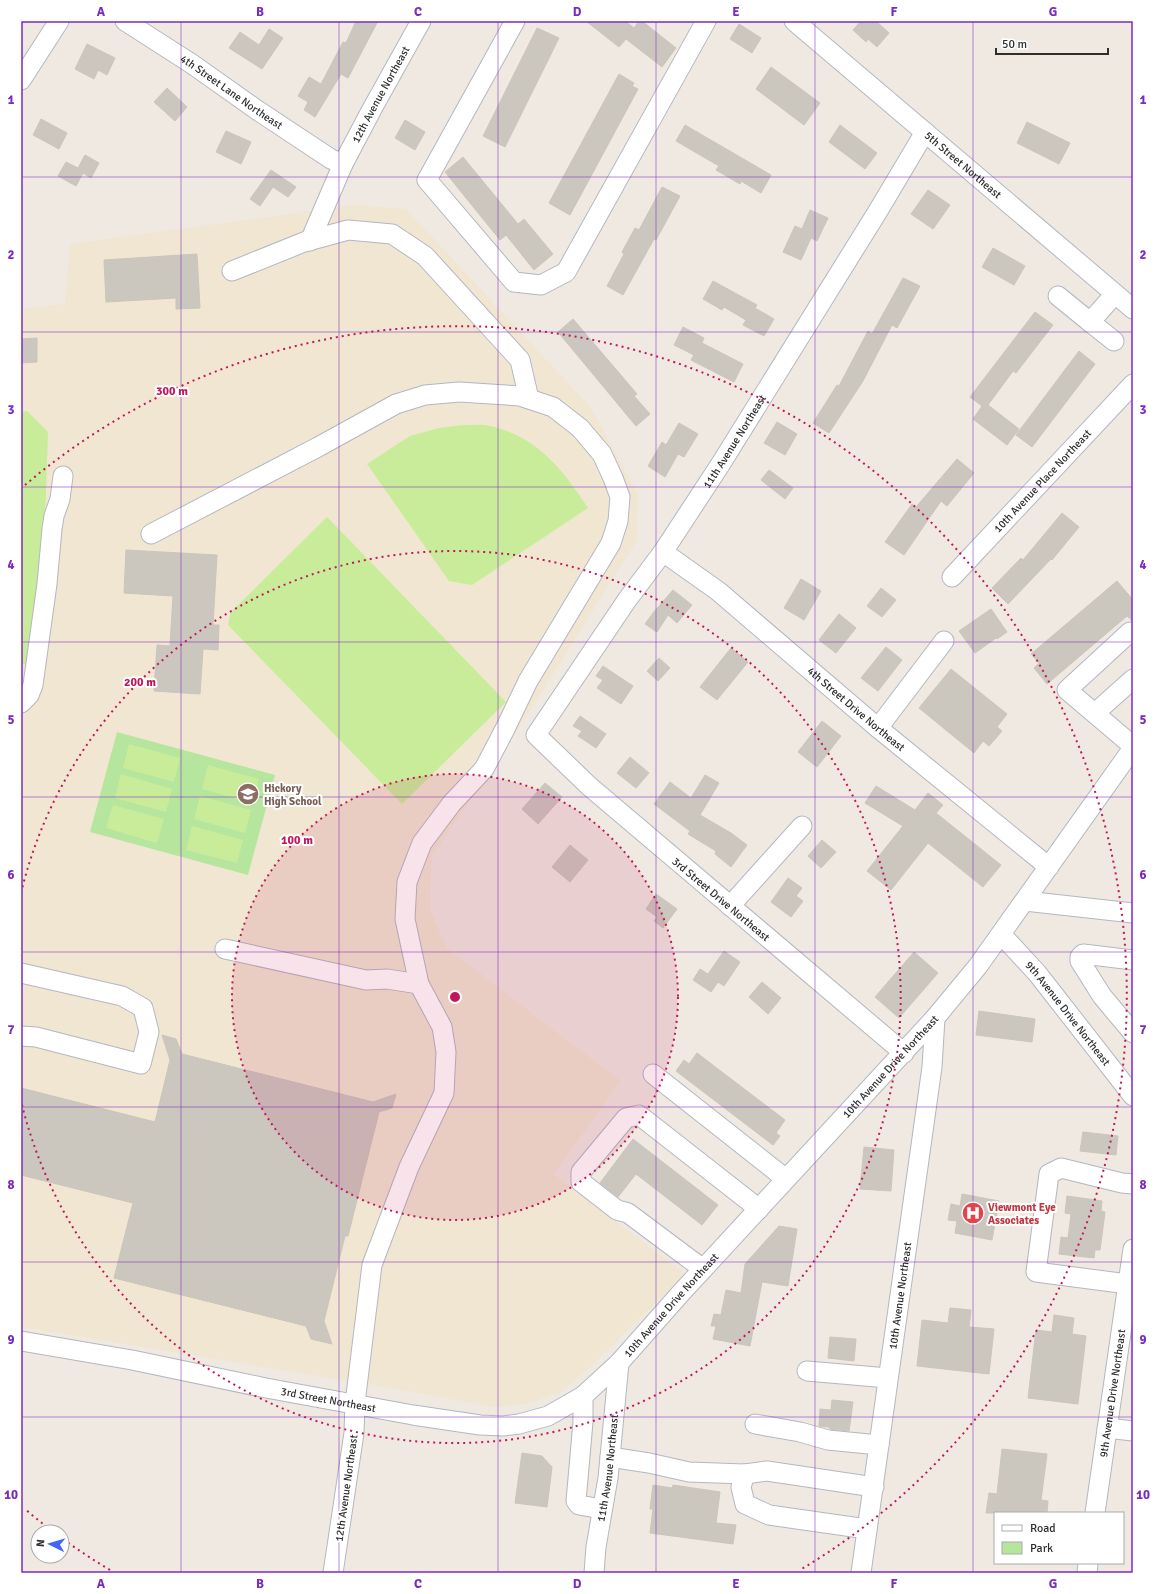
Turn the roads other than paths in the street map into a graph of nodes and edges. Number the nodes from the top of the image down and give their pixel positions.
1 (59, 21) edge
2 (125, 21) edge
3 (421, 21) edge
4 (515, 21) edge
5 (794, 21) edge
6 (700, 24) edge
7 (21, 80) edge
8 (925, 132) junction
9 (341, 163) junction
10 (310, 241) junction
11 (232, 271) dead end
12 (1115, 294) junction
13 (1058, 296) dead end
14 (1133, 309) edge
15 (1090, 322) junction
16 (1114, 341) dead end
17 (1133, 384) edge
18 (529, 399) junction
19 (63, 476) dead end
20 (151, 534) dead end
21 (663, 552) junction
22 (952, 577) dead end
23 (1133, 635) edge
24 (944, 641) dead end
25 (1133, 679) edge
26 (21, 703) edge
27 (1095, 713) junction
28 (878, 728) junction
29 (542, 741) joint
30 (1133, 747) edge
31 (802, 826) dead end
32 (1049, 867) junction
33 (1025, 900) junction
34 (730, 906) junction
35 (1133, 913) edge
36 (1001, 934) junction
37 (225, 949) dead end
38 (1133, 960) edge
39 (21, 973) edge
40 (419, 984) junction
41 (935, 1018) junction
42 (1133, 1033) edge
43 (21, 1036) edge
44 (904, 1053) junction
45 (653, 1074) dead end
46 (1133, 1096) edge
47 (786, 1179) junction
48 (1133, 1184) edge
49 (759, 1210) junction
50 (1133, 1249) edge
51 (703, 1269) junction
52 (1128, 1284) junction
53 (21, 1341) edge
54 (619, 1363) junction
55 (807, 1371) dead end
56 (888, 1378) junction
57 (583, 1396) junction
58 (355, 1403) junction
59 (755, 1424) dead end
60 (1107, 1428) junction
61 (1133, 1431) edge
62 (879, 1445) junction
63 (610, 1457) junction
64 (745, 1474) junction
65 (874, 1487) junction
66 (602, 1508) junction
67 (1095, 1512) edge
68 (867, 1530) junction
69 (333, 1573) edge
70 (594, 1573) edge
71 (861, 1573) edge

1 - 7 street
2 - 9 street, 4th Street Lane Northeast
3 - 9 street, 12th Avenue Northeast
4 - 6 street
5 - 8 street, 5th Street Northeast
8 - 12 street, 5th Street Northeast
8 - 21 street, 11th Avenue Northeast
9 - 10 street, 12th Avenue Northeast
10 - 11 street
10 - 18 street
12 - 14 street, 5th Street Northeast
12 - 15 street
13 - 15 street
15 - 16 street
17 - 22 street, 10th Avenue Place Northeast
18 - 20 street, 12th Avenue Northeast
18 - 40 street, 12th Avenue Northeast
19 - 26 street
21 - 28 street, 4th Street Drive Northeast
21 - 29 street, 11th Avenue Northeast
23 - 27 street
24 - 28 street
25 - 27 street
27 - 30 street
28 - 32 street, 4th Street Drive Northeast
29 - 34 street, 3rd Street Drive Northeast
30 - 32 street, 10th Avenue Drive Northeast
31 - 34 street
32 - 33 street, 10th Avenue Drive Northeast
33 - 35 street
33 - 36 street, 10th Avenue Drive Northeast
34 - 44 street, 3rd Street Drive Northeast
36 - 41 street, 10th Avenue Drive Northeast
36 - 46 street, 9th Avenue Drive Northeast
37 - 40 street
38 - 42 street
39 - 43 street
40 - 58 street, 12th Avenue Northeast
41 - 44 street, 10th Avenue Drive Northeast
41 - 56 street, 10th Avenue Northeast
44 - 47 street, 10th Avenue Drive Northeast
45 - 47 street
47 - 49 street, 10th Avenue Drive Northeast
48 - 52 street
49 - 51 street, 10th Avenue Drive Northeast
49 - 51 street
50 - 52 street, 9th Avenue Drive Northeast
51 - 54 street, 10th Avenue Drive Northeast
52 - 60 street, 9th Avenue Drive Northeast
53 - 58 street, 3rd Street Northeast
54 - 57 street, 3rd Street Northeast
54 - 63 street, 11th Avenue Northeast
55 - 56 street
56 - 62 street, 10th Avenue Northeast
57 - 58 street, 3rd Street Northeast
57 - 66 street
58 - 69 street, 12th Avenue Northeast
59 - 62 street
60 - 61 street
60 - 67 street, 9th Avenue Drive Northeast
62 - 65 street, 10th Avenue Northeast
63 - 64 street
63 - 66 street, 11th Avenue Northeast
64 - 65 street
64 - 68 street
65 - 68 street, 10th Avenue Northeast
66 - 70 street, 11th Avenue Northeast
68 - 71 street, 10th Avenue Northeast

